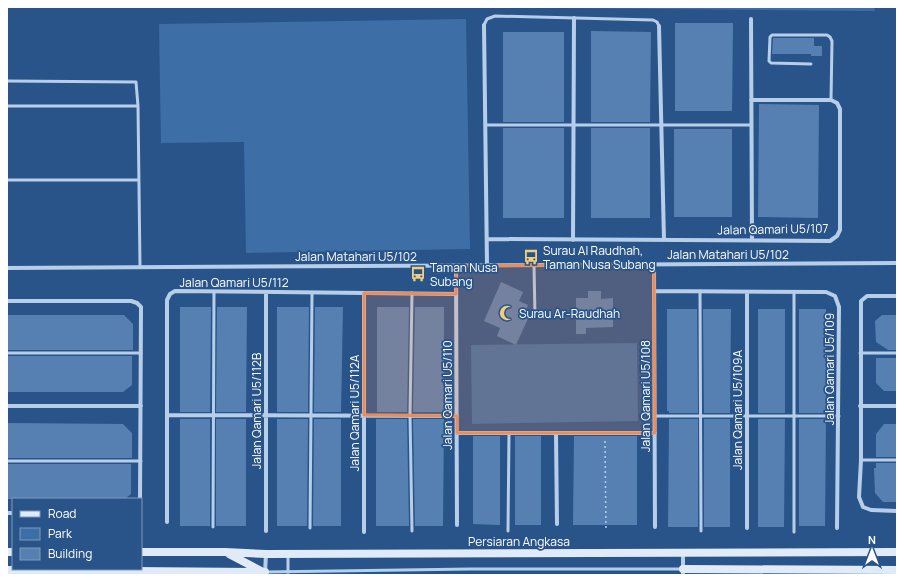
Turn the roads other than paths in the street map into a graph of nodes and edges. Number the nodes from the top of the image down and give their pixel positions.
1 (574, 18) junction
2 (751, 20) dead end
3 (484, 25) joint
4 (659, 26) joint
5 (811, 64) dead end
6 (7, 81) edge
7 (751, 100) junction
8 (831, 100) junction
9 (7, 106) edge
10 (138, 106) junction
11 (486, 125) junction
12 (574, 125) junction
13 (662, 125) junction
14 (751, 125) junction
15 (7, 180) edge
16 (139, 180) junction
17 (487, 239) junction
18 (573, 240) junction
19 (664, 240) junction
20 (752, 240) junction
21 (897, 263) edge
22 (654, 264) junction
23 (487, 265) junction
24 (534, 265) junction
25 (456, 266) junction
26 (140, 267) junction
27 (7, 268) edge
28 (654, 291) junction
29 (700, 291) junction
30 (214, 292) junction
31 (266, 292) junction
32 (747, 292) junction
33 (794, 292) junction
34 (312, 293) junction
35 (364, 293) junction
36 (412, 293) junction
37 (456, 294) junction
38 (897, 296) edge
39 (7, 301) edge
40 (535, 317) dead end
41 (7, 353) edge
42 (141, 353) junction
43 (860, 353) junction
44 (897, 353) edge
45 (7, 406) edge
46 (141, 406) junction
47 (860, 406) junction
48 (897, 406) edge
49 (167, 415) junction
50 (214, 415) junction
51 (266, 415) junction
52 (310, 415) junction
53 (364, 415) junction
54 (410, 415) junction
55 (457, 416) junction
56 (655, 416) junction
57 (701, 416) junction
58 (747, 416) junction
59 (793, 416) junction
60 (839, 416) junction
61 (655, 432) junction
62 (457, 433) junction
63 (509, 433) junction
64 (556, 433) junction
65 (861, 460) junction
66 (897, 460) edge
67 (7, 461) edge
68 (141, 461) junction
69 (140, 498) edge
70 (897, 511) edge
71 (167, 522) dead end
72 (557, 524) dead end
73 (458, 525) dead end
74 (213, 528) dead end
75 (310, 528) dead end
76 (655, 528) dead end
77 (748, 528) dead end
78 (837, 528) dead end
79 (266, 531) dead end
80 (412, 531) dead end
81 (508, 531) dead end
82 (701, 531) dead end
83 (364, 532) dead end
84 (794, 532) dead end
85 (142, 552) edge
86 (225, 552) junction
87 (683, 552) junction
88 (897, 552) edge
89 (266, 554) junction
90 (288, 554) junction
91 (7, 570) edge
92 (897, 570) edge
93 (316, 571) junction
94 (683, 572) edge
95 (265, 574) edge
96 (288, 574) edge
97 (310, 575) edge

1 - 3 lane
1 - 4 lane
1 - 12 street
2 - 7 street
3 - 11 street
4 - 13 street
5 - 8 lane
6 - 10 lane
7 - 8 street
7 - 14 street
8 - 20 street, Jalan Qamari U5/107
9 - 10 lane
10 - 16 lane
11 - 12 lane
11 - 17 street
12 - 13 lane
12 - 18 street
13 - 14 lane
13 - 19 street
14 - 20 street
15 - 16 lane
16 - 26 lane
17 - 18 street, Jalan Qamari U5/107
17 - 23 street
18 - 19 street, Jalan Qamari U5/107
19 - 20 street, Jalan Qamari U5/107
21 - 22 street, Jalan Matahari U5/102
22 - 24 street, Jalan Matahari U5/102
22 - 28 street, Jalan Qamari U5/108
23 - 24 street, Jalan Matahari U5/102
23 - 25 street, Jalan Matahari U5/102
24 - 40 lane
25 - 26 street, Jalan Matahari U5/102
25 - 37 street, Jalan Qamari U5/110
26 - 27 street, Jalan Matahari U5/102
28 - 29 street, Jalan Qamari U5/109
28 - 56 street, Jalan Qamari U5/108
29 - 32 street, Jalan Qamari U5/109
29 - 57 lane
30 - 31 street, Jalan Qamari U5/112
30 - 49 street, Jalan Qamari U5/112
30 - 50 lane
31 - 34 street, Jalan Qamari U5/112
31 - 51 street, Jalan Qamari U5/112B
32 - 33 street, Jalan Qamari U5/109
32 - 58 street, Jalan Qamari U5/109A
33 - 59 lane
33 - 60 street, Jalan Qamari U5/109
34 - 35 street, Jalan Qamari U5/112
34 - 52 lane
35 - 36 street, Jalan Qamari U5/112
35 - 53 street, Jalan Qamari U5/112A
36 - 37 street, Jalan Qamari U5/112
36 - 54 lane
37 - 55 street, Jalan Qamari U5/110
38 - 43 street
39 - 42 street
41 - 42 lane
42 - 46 street
43 - 44 lane
43 - 47 street
45 - 46 street
46 - 68 street
47 - 48 street
47 - 65 street
49 - 50 street
49 - 71 street, Jalan Qamari U5/112
50 - 51 street
50 - 74 lane
51 - 52 street
51 - 79 street, Jalan Qamari U5/112B
52 - 53 street
52 - 75 lane
53 - 54 street
53 - 83 street, Jalan Qamari U5/112A
54 - 55 street
54 - 80 lane
55 - 62 street, Jalan Qamari U5/110
56 - 57 lane
56 - 61 street, Jalan Qamari U5/108
57 - 58 lane
57 - 82 lane
58 - 59 lane
58 - 77 street, Jalan Qamari U5/109A
59 - 60 lane
59 - 84 lane
60 - 78 street, Jalan Qamari U5/109
61 - 64 street
61 - 76 street, Jalan Qamari U5/108
62 - 63 street
62 - 73 street, Jalan Qamari U5/110
63 - 64 street
63 - 81 lane
64 - 72 street
65 - 66 lane
65 - 70 street
67 - 68 lane
68 - 69 street
85 - 86 street, Persiaran Angkasa
86 - 89 street, Persiaran Angkasa
86 - 95 street
87 - 88 street, Persiaran Angkasa
87 - 90 street, Persiaran Angkasa
87 - 94 street
89 - 90 street, Persiaran Angkasa
89 - 95 street
90 - 96 lane
91 - 95 street
92 - 94 street
93 - 94 lane
93 - 96 lane
93 - 97 lane
95 - 96 lane

